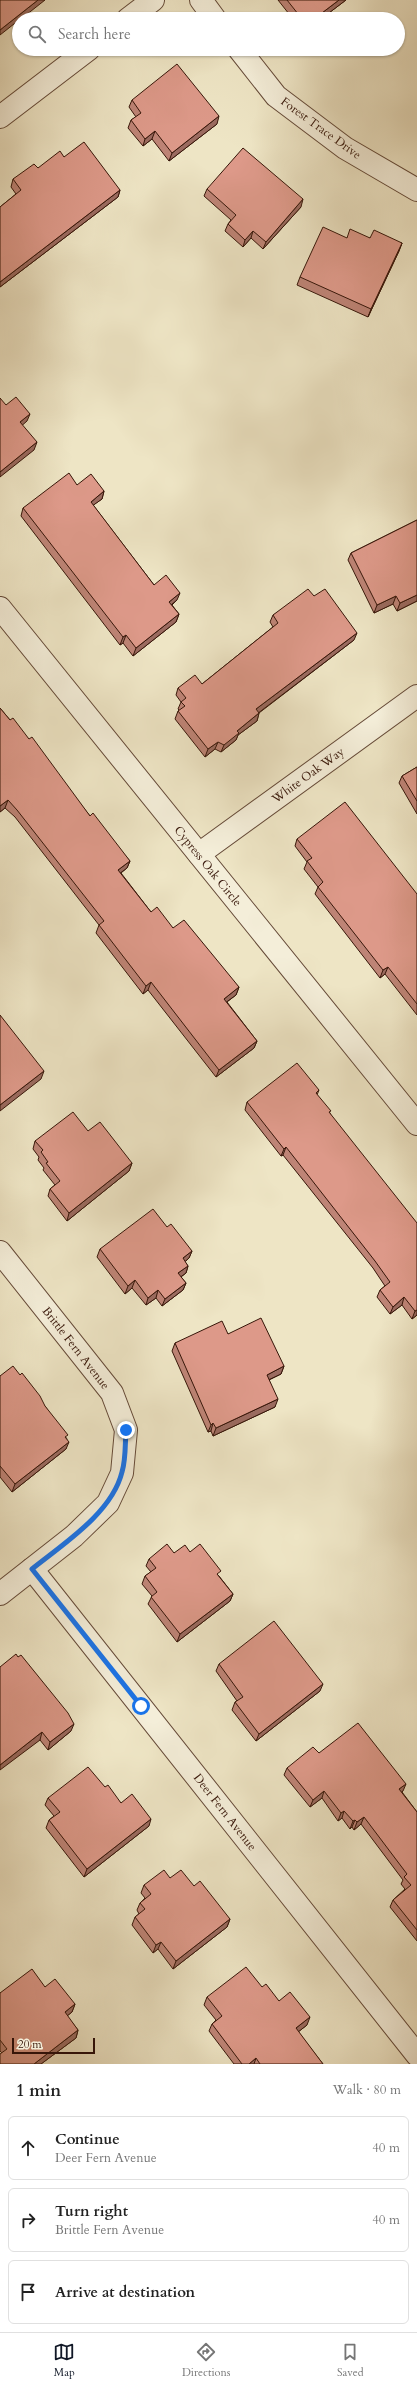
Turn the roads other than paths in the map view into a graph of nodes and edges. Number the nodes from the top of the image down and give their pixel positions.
1 (152, 0) edge
2 (200, 0) edge
3 (137, 12) edge
4 (209, 12) edge
5 (80, 56) edge
6 (245, 56) edge
7 (0, 117) edge
8 (417, 190) edge
9 (0, 608) edge
10 (417, 696) edge
11 (199, 854) junction
12 (417, 1124) edge
13 (0, 1252) edge
14 (32, 1569) junction
15 (0, 1594) edge
16 (417, 2055) edge

1 - 3 street
2 - 4 street
5 - 7 street
6 - 8 street, Forest Trace Drive
9 - 11 street, Cypress Oak Circle
10 - 11 street, White Oak Way
11 - 12 street, Cypress Oak Circle
13 - 14 street, Brittle Fern Avenue
14 - 15 street, Brittle Fern Avenue
14 - 16 street, Deer Fern Avenue

